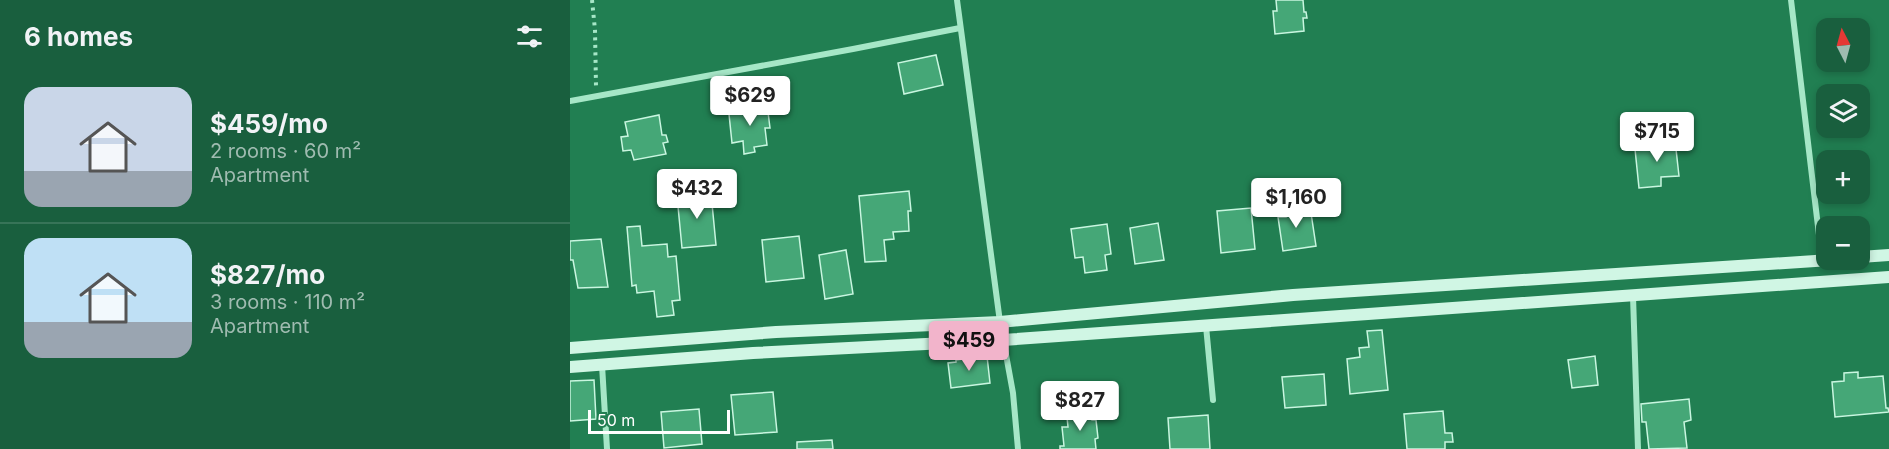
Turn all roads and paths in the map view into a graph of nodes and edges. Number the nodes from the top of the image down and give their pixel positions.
1 (592, 0) edge
2 (957, 0) edge
3 (1791, 0) edge
4 (960, 28) junction
5 (596, 96) junction
6 (570, 100) edge
7 (1820, 216) edge
8 (1889, 255) edge
9 (1870, 256) edge
10 (1816, 261) edge
11 (1889, 277) edge
12 (1633, 296) junction
13 (1000, 321) junction
14 (1206, 326) junction
15 (1004, 340) junction
16 (570, 348) edge
17 (602, 365) junction
18 (570, 367) edge
19 (1213, 400) dead end
20 (606, 449) edge
21 (1018, 449) edge
22 (1638, 449) edge

1 - 5 path
2 - 4 street
3 - 7 street
4 - 5 street
4 - 13 street
5 - 6 street
8 - 9 street
10 - 13 street
11 - 12 street
12 - 14 street
12 - 22 street
13 - 15 street
13 - 16 street
14 - 15 street
14 - 19 street
15 - 17 street
15 - 21 street
17 - 18 street
17 - 20 street

